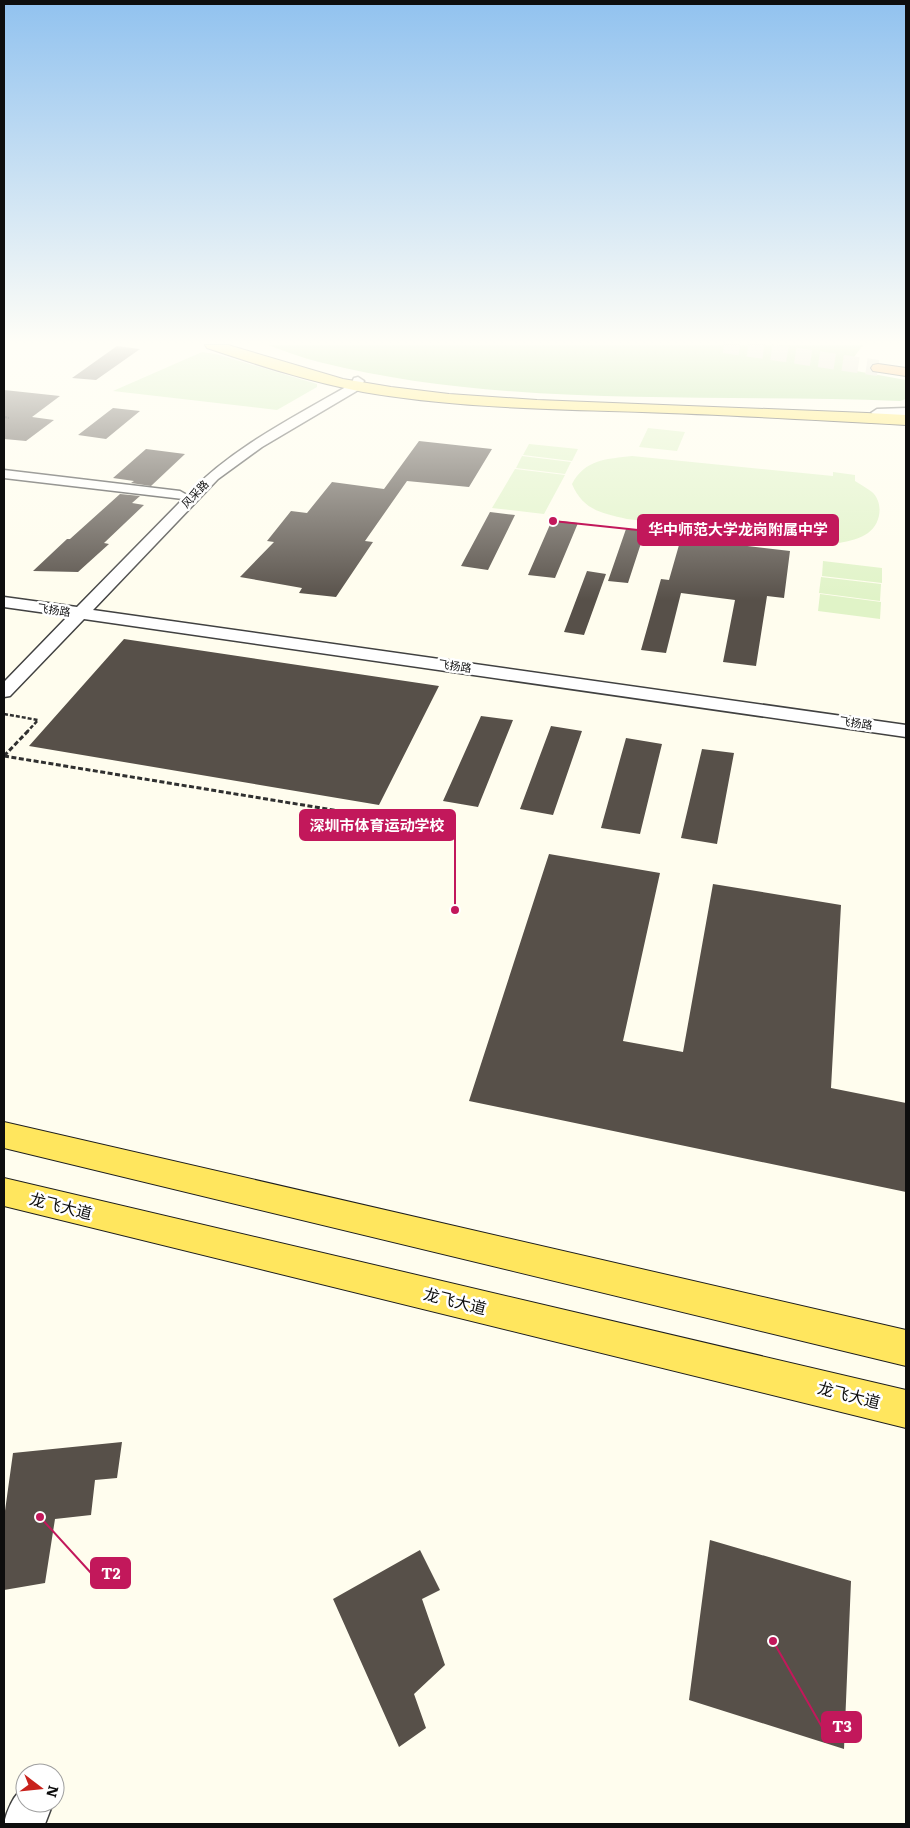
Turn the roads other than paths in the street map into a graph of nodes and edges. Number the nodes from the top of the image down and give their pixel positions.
1 (269, 430) edge
2 (279, 430) edge
3 (5, 475) edge
4 (180, 495) junction
5 (4, 593) edge
6 (4, 602) edge
7 (78, 608) junction
8 (4, 675) edge
9 (4, 692) edge
10 (906, 721) edge
11 (906, 730) edge
12 (4, 1135) edge
13 (4, 1192) edge
14 (906, 1348) edge
15 (906, 1409) edge

1 - 4 street, 风采路
2 - 7 street, 风采路
3 - 4 street
4 - 7 street, 风采路
5 - 7 street, 飞扬路
6 - 7 street, 飞扬路
7 - 8 street, 风采路
7 - 9 street, 风采路
7 - 10 street, 飞扬路
7 - 11 street, 飞扬路
12 - 14 main road
13 - 15 main road, 龙飞大道

